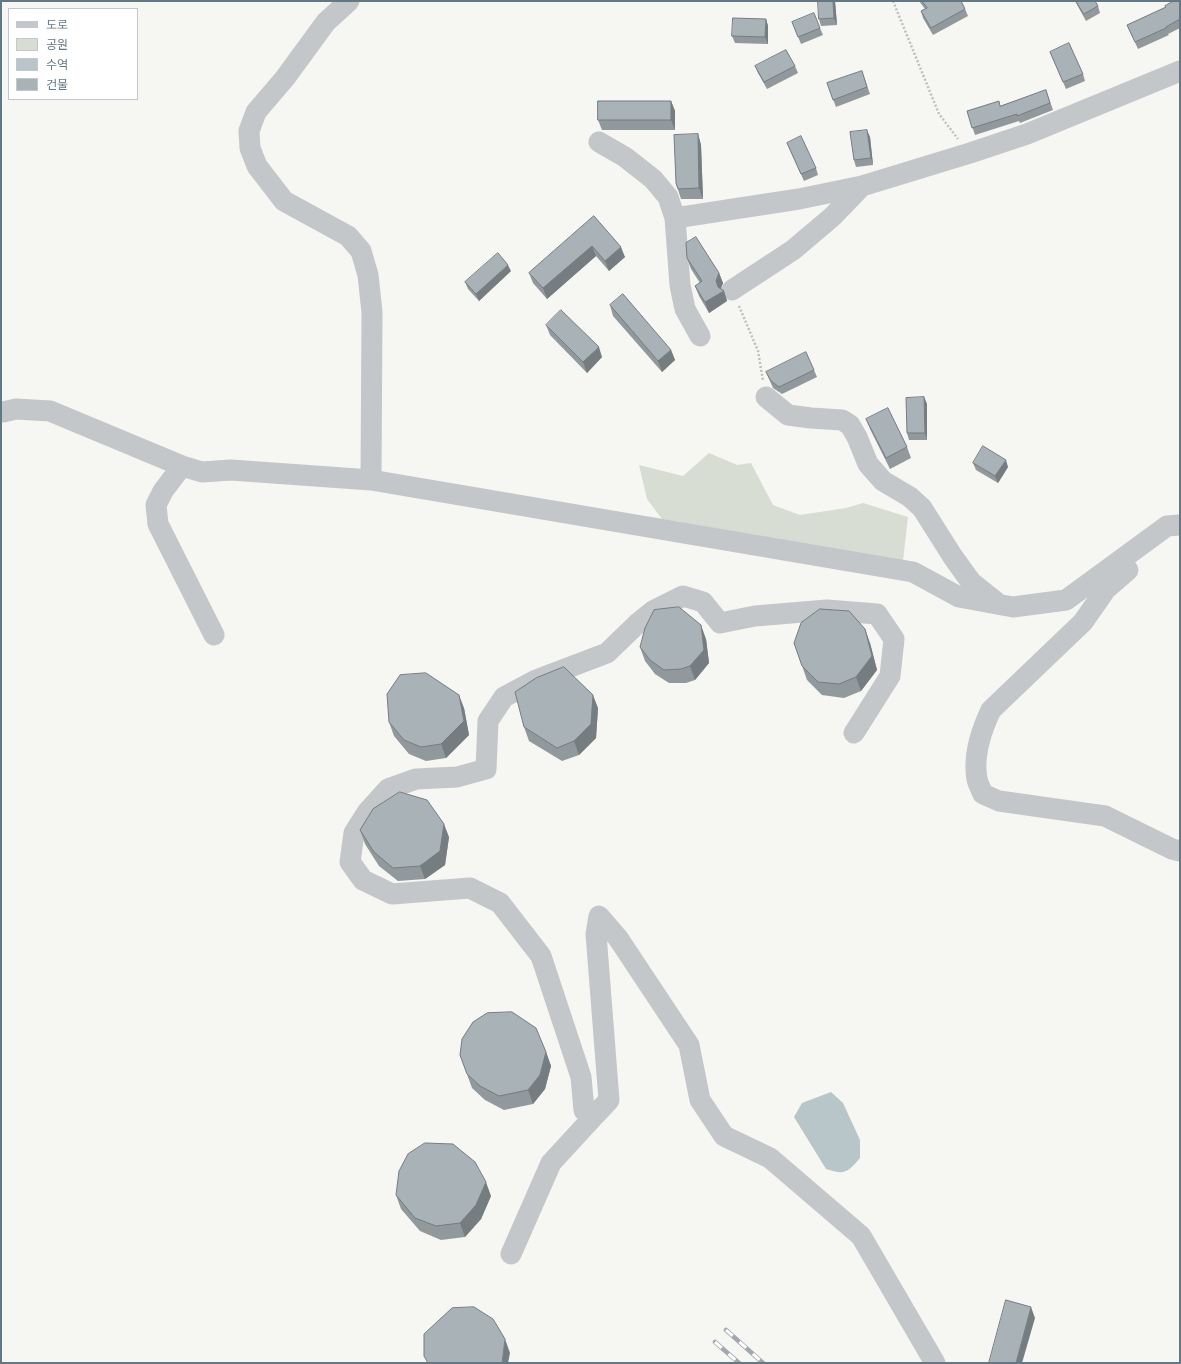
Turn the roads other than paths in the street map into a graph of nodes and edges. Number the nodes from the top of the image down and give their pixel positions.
1 (349, 1) edge
2 (1180, 71) edge
3 (599, 142) dead end
4 (862, 186) junction
5 (675, 218) junction
6 (732, 290) road end
7 (700, 336) dead end
8 (766, 397) road end
9 (3, 412) dead end
10 (182, 466) junction
11 (371, 480) junction
12 (1180, 524) edge
13 (1180, 536) edge
14 (999, 604) junction
15 (214, 635) dead end
16 (854, 733) dead end
17 (1180, 851) edge
18 (596, 1114) junction
19 (511, 1254) dead end
20 (935, 1363) edge

1 - 11 street
2 - 4 street
3 - 5 street
4 - 5 street
4 - 6 street
5 - 7 street
8 - 14 street
9 - 10 street
10 - 11 street
10 - 15 street
11 - 14 street
12 - 14 street
13 - 17 street
16 - 18 street
18 - 19 street
18 - 20 street

